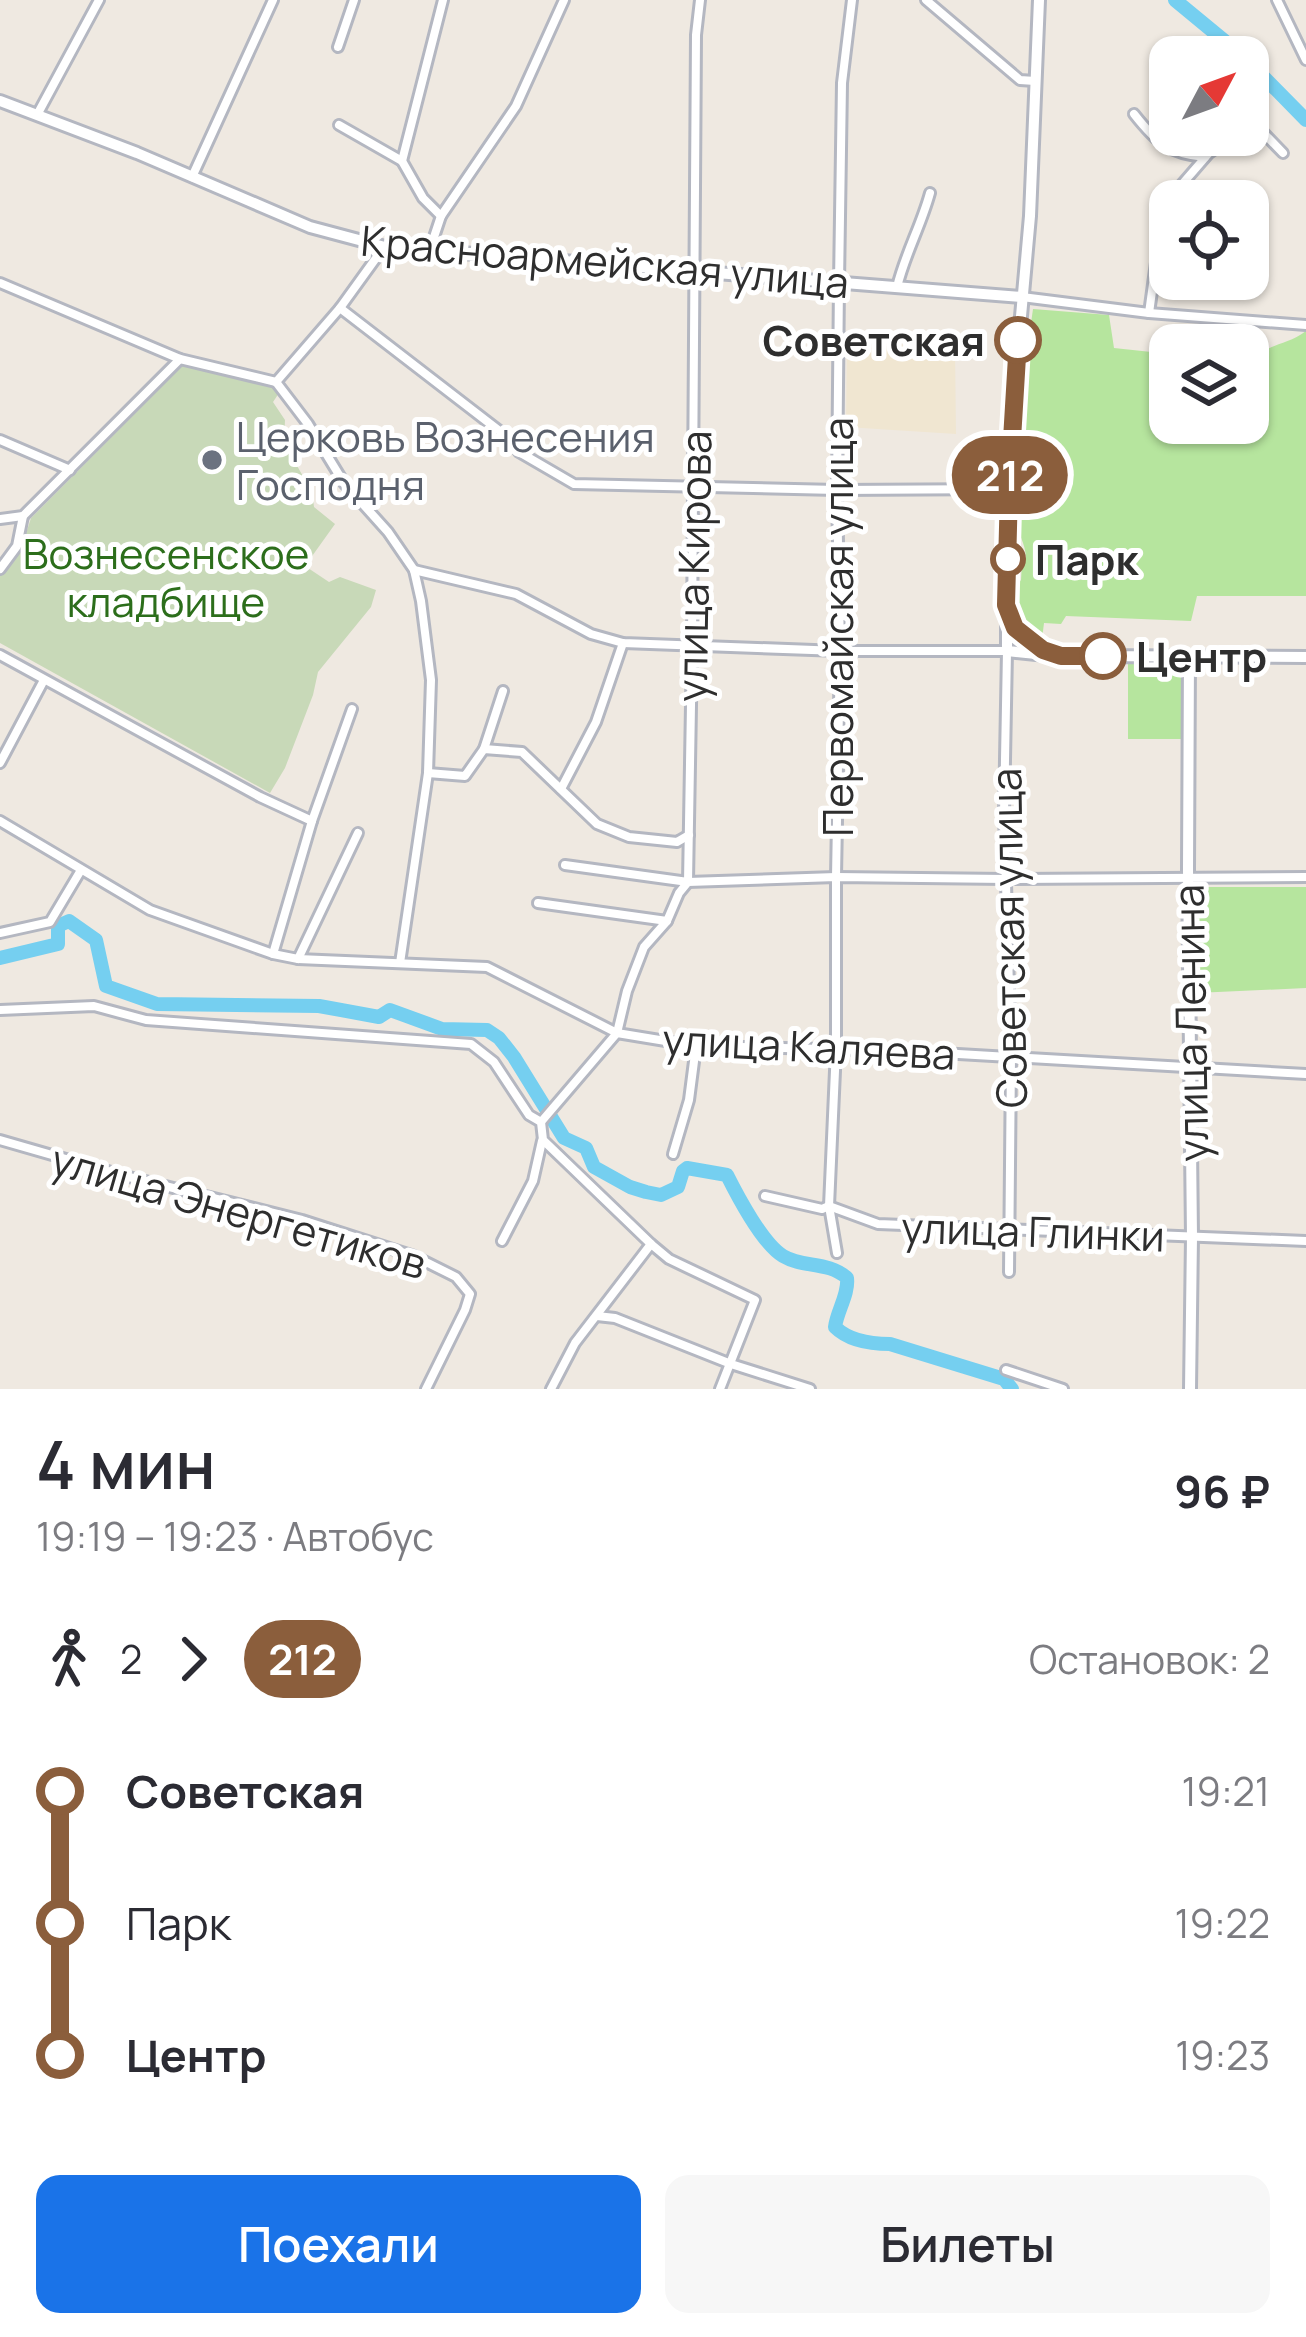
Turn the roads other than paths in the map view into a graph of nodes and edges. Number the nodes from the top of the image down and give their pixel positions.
1 (99, 0) edge
2 (273, 0) edge
3 (354, 0) edge
4 (443, 0) edge
5 (564, 0) edge
6 (700, 0) edge
7 (852, 0) edge
8 (926, 0) edge
9 (1039, 0) edge
10 (1277, 0) edge
11 (338, 47) dead end
12 (1306, 60) edge
13 (1037, 81) junction
14 (0, 101) edge
15 (1134, 114) dead end
16 (37, 116) junction
17 (339, 124) dead end
18 (1269, 139) edge
19 (1283, 153) dead end
20 (1205, 157) joint
21 (402, 161) junction
22 (191, 177) junction
23 (930, 193) dead end
24 (441, 216) junction
25 (385, 247) junction
26 (430, 249) junction
27 (695, 273) junction
28 (0, 283) edge
29 (839, 283) junction
30 (897, 289) junction
31 (1022, 297) junction
32 (340, 308) junction
33 (1149, 313) junction
34 (1306, 325) edge
35 (180, 359) junction
36 (276, 382) junction
37 (0, 440) edge
38 (70, 470) junction
39 (694, 487) junction
40 (1009, 489) junction
41 (837, 490) junction
42 (22, 516) junction
43 (0, 519) edge
44 (0, 569) edge
45 (414, 570) junction
46 (1006, 605) junction
47 (623, 643) junction
48 (692, 646) junction
49 (840, 651) junction
50 (1007, 651) junction
51 (0, 656) edge
52 (1061, 656) junction
53 (1190, 656) junction
54 (1306, 657) edge
55 (44, 680) junction
56 (503, 691) dead end
57 (352, 709) dead end
58 (484, 749) junction
59 (0, 763) edge
60 (428, 773) junction
61 (561, 789) junction
62 (0, 821) edge
63 (312, 821) junction
64 (358, 833) dead end
65 (689, 835) junction
66 (565, 865) dead end
67 (81, 870) junction
68 (836, 877) junction
69 (1306, 877) edge
70 (1188, 878) junction
71 (1006, 879) junction
72 (688, 882) junction
73 (538, 903) dead end
74 (667, 921) junction
75 (0, 934) edge
76 (273, 954) junction
77 (298, 959) junction
78 (400, 963) junction
79 (0, 1010) edge
80 (616, 1034) junction
81 (696, 1046) junction
82 (836, 1048) junction
83 (1011, 1057) junction
84 (1192, 1069) junction
85 (1306, 1074) edge
86 (541, 1122) junction
87 (543, 1140) junction
88 (0, 1141) edge
89 (673, 1154) dead end
90 (764, 1196) dead end
91 (829, 1206) junction
92 (1011, 1230) junction
93 (1192, 1238) junction
94 (502, 1240) dead end
95 (1306, 1241) edge
96 (652, 1244) junction
97 (837, 1253) dead end
98 (1009, 1272) dead end
99 (597, 1316) junction
100 (731, 1364) junction
101 (1006, 1370) dead end
102 (426, 1389) edge
103 (551, 1389) edge
104 (720, 1389) edge
105 (810, 1389) edge
106 (1063, 1389) edge
107 (1190, 1389) edge

1 - 16 street
2 - 22 street
3 - 11 street
4 - 21 street
5 - 24 street
6 - 27 street, улица Кирова
7 - 29 street, Первомайская улица
8 - 13 street
9 - 13 main road, Советская улица
10 - 12 street
13 - 31 main road, Советская улица
14 - 16 main road, Красноармейская улица
15 - 20 street
16 - 22 main road, Красноармейская улица
17 - 21 street
18 - 19 street
20 - 33 street
21 - 24 street
22 - 25 main road, Красноармейская улица
23 - 30 street
24 - 26 street
25 - 26 main road, Красноармейская улица
25 - 32 street
26 - 27 main road, Красноармейская улица
27 - 29 main road, Красноармейская улица
27 - 39 street, улица Кирова
28 - 35 street
29 - 30 main road, Красноармейская улица
29 - 41 street, Первомайская улица
30 - 31 main road, Красноармейская улица
31 - 33 street, Красноармейская улица
31 - 40 main road, Советская улица
32 - 36 street
32 - 39 street
33 - 34 street, Красноармейская улица
35 - 36 street
35 - 38 street
36 - 45 street
37 - 38 street
38 - 42 street
39 - 41 street
39 - 48 street, улица Кирова
40 - 41 street
40 - 46 main road, Советская улица
41 - 49 street, Первомайская улица
42 - 43 street
42 - 44 street
45 - 47 street
45 - 60 street
46 - 50 main road, Советская улица
46 - 52 main road, Советская улица
47 - 48 street
47 - 61 street
48 - 49 street
48 - 65 street, улица Кирова
49 - 50 street
49 - 68 street, Первомайская улица
50 - 52 main road
50 - 71 street, Советская улица
51 - 55 street
52 - 53 main road
53 - 54 main road
53 - 70 main road, улица Ленина
55 - 59 street
55 - 63 street
56 - 58 street
57 - 63 street
58 - 60 street
58 - 61 street
60 - 78 street
61 - 65 street
62 - 67 street, улица Каляева
63 - 76 street
64 - 77 street
65 - 72 street, улица Кирова
66 - 72 street
67 - 75 street
67 - 76 street, улица Каляева
68 - 71 street
68 - 72 street
68 - 82 street, Первомайская улица
69 - 70 street
70 - 71 street
70 - 84 main road, улица Ленина
71 - 83 street, Советская улица
72 - 74 street, улица Кирова
73 - 74 street
74 - 80 street, улица Кирова
76 - 77 street, улица Каляева
77 - 78 street, улица Каляева
78 - 80 street, улица Каляева
79 - 86 street
80 - 81 street, улица Каляева
80 - 86 street, улица Кирова
81 - 82 street, улица Каляева
81 - 89 street
82 - 83 street, улица Каляева
82 - 91 street, Первомайская улица
83 - 84 street, улица Каляева
83 - 92 street, Советская улица
84 - 85 street, улица Каляева
84 - 93 main road, улица Ленина
86 - 87 street
87 - 94 street
87 - 96 street
88 - 102 street, улица Энергетиков
90 - 91 street, улица Глинки
91 - 92 street, улица Глинки
91 - 97 street, Первомайская улица
92 - 93 street, улица Глинки
92 - 98 street, Советская улица
93 - 95 street, улица Глинки
93 - 107 main road, улица Ленина
96 - 99 street
96 - 100 street
99 - 100 street
99 - 103 street
100 - 104 street
100 - 105 street
101 - 106 street

